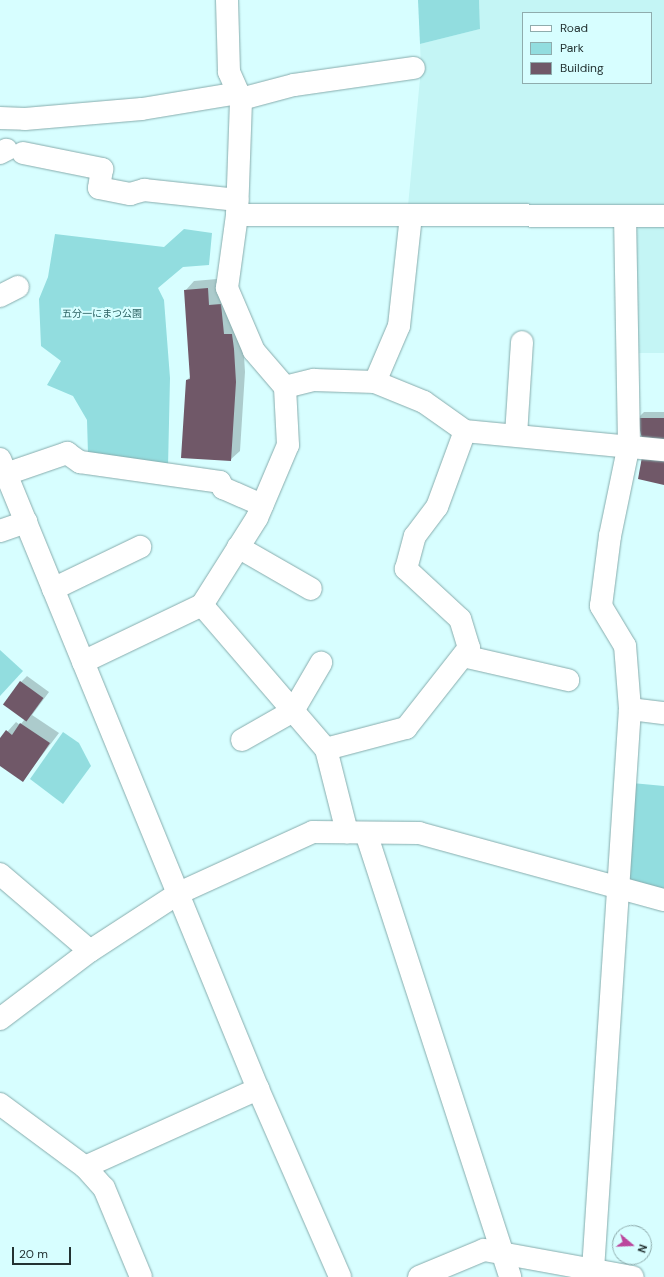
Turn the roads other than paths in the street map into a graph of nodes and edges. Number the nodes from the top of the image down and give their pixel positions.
1 (227, 0) edge
2 (414, 68) dead end
3 (240, 96) junction
4 (0, 118) edge
5 (10, 152) edge
6 (237, 208) junction
7 (411, 216) junction
8 (664, 216) edge
9 (625, 217) junction
10 (522, 342) dead end
11 (375, 382) junction
12 (285, 387) junction
13 (465, 431) junction
14 (516, 435) junction
15 (629, 444) junction
16 (664, 450) edge
17 (3, 467) edge
18 (262, 505) junction
19 (26, 522) junction
20 (0, 531) edge
21 (140, 547) dead end
22 (238, 547) junction
23 (53, 589) junction
24 (311, 589) dead end
25 (202, 605) junction
26 (463, 656) junction
27 (83, 662) junction
28 (321, 663) dead end
29 (568, 680) dead end
30 (630, 709) junction
31 (293, 711) junction
32 (664, 713) edge
33 (242, 740) dead end
34 (326, 749) junction
35 (357, 833) junction
36 (0, 874) edge
37 (617, 888) junction
38 (179, 893) junction
39 (664, 900) edge
40 (90, 951) junction
41 (0, 1019) edge
42 (258, 1089) junction
43 (0, 1104) edge
44 (85, 1167) junction
45 (501, 1251) junction
46 (592, 1270) junction
47 (141, 1277) edge
48 (340, 1277) edge
49 (419, 1277) edge
50 (510, 1277) edge
51 (633, 1277) edge

1 - 3 street
2 - 3 street
3 - 4 street
3 - 6 street
5 - 6 street
6 - 7 street
6 - 12 street
7 - 9 street
7 - 11 street
8 - 9 street
9 - 15 street
10 - 14 street
11 - 12 street
11 - 13 street
12 - 18 street
13 - 14 street
13 - 26 street
14 - 15 street
15 - 16 street
15 - 30 street
17 - 18 street
17 - 19 street
18 - 22 street
19 - 20 street
19 - 23 street
21 - 23 street
22 - 24 street
22 - 25 street
23 - 27 street
25 - 27 street
25 - 31 street
26 - 29 street
26 - 34 street
27 - 38 street
28 - 31 street
30 - 32 street
30 - 37 street
31 - 33 street
31 - 34 street
34 - 35 street
35 - 37 street
35 - 38 street
35 - 45 street
36 - 40 street
37 - 39 street
37 - 46 street
38 - 40 street
38 - 42 street
40 - 41 street
42 - 44 street
42 - 48 street
43 - 44 street
44 - 47 street
45 - 46 street
45 - 49 street
45 - 50 street
46 - 51 street

